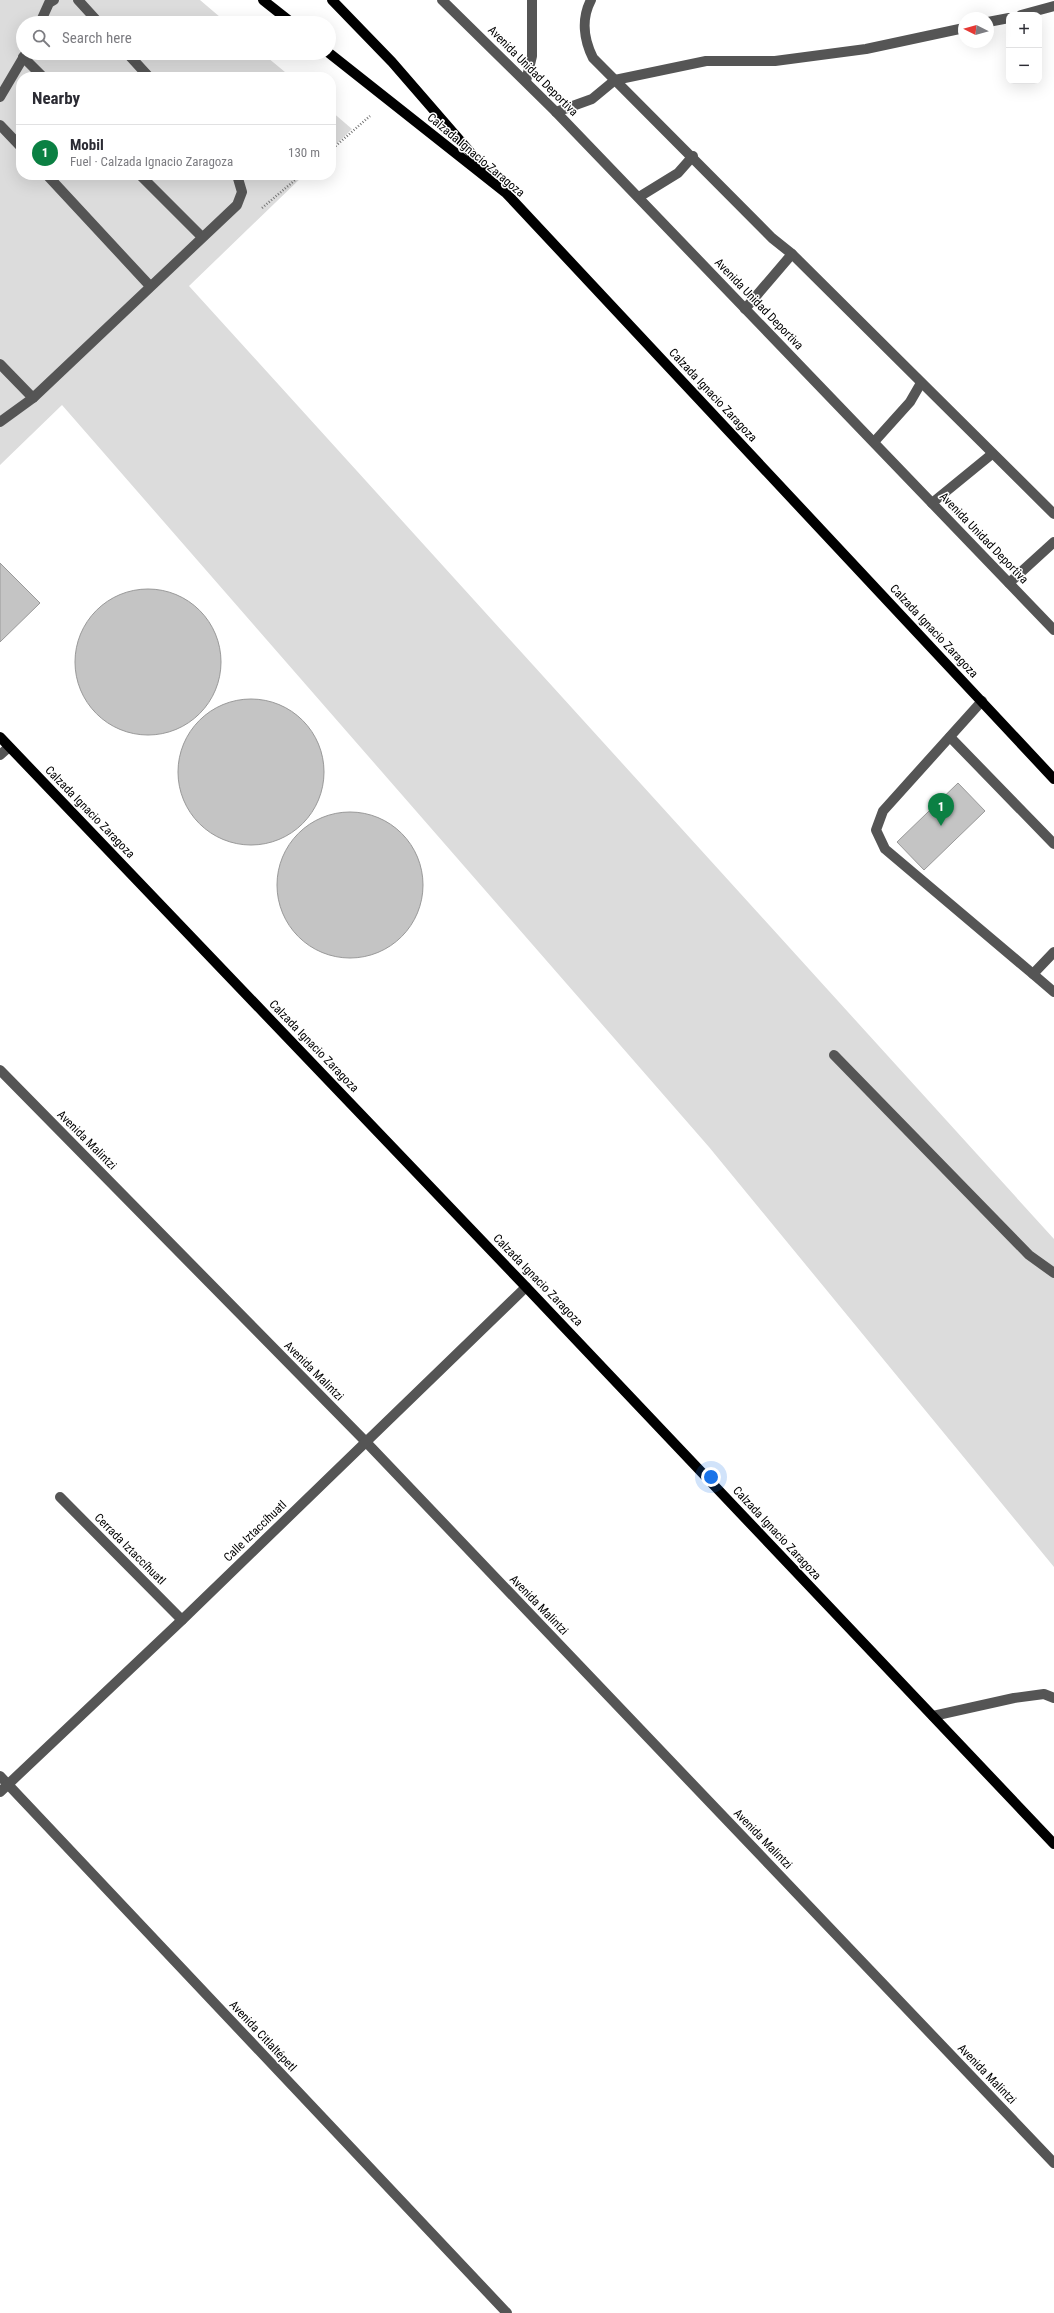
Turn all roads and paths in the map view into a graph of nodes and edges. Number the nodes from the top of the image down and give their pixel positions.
1 (54, 0) edge
2 (78, 0) edge
3 (263, 0) edge
4 (332, 0) edge
5 (442, 0) edge
6 (532, 0) edge
7 (591, 0) edge
8 (1054, 6) edge
9 (1032, 12) edge
10 (43, 16) edge
11 (93, 16) edge
12 (283, 16) edge
13 (1006, 19) edge
14 (994, 21) edge
15 (958, 29) edge
16 (336, 58) edge
17 (21, 60) edge
18 (28, 60) edge
19 (133, 60) edge
20 (39, 72) edge
21 (144, 72) edge
22 (615, 80) junction
23 (526, 81) junction
24 (0, 97) edge
25 (389, 100) junction
26 (556, 112) junction
27 (0, 125) edge
28 (16, 142) edge
29 (336, 146) edge
30 (693, 156) junction
31 (51, 180) edge
32 (145, 180) edge
33 (238, 180) edge
34 (295, 180) edge
35 (506, 193) junction
36 (639, 197) junction
37 (237, 205) junction
38 (202, 237) junction
39 (792, 254) junction
40 (150, 286) junction
41 (745, 309) junction
42 (0, 364) edge
43 (921, 383) junction
44 (33, 398) junction
45 (0, 422) edge
46 (874, 442) junction
47 (992, 454) junction
48 (932, 503) junction
49 (1054, 514) edge
50 (1054, 542) edge
51 (1009, 584) junction
52 (1054, 630) edge
53 (982, 701) junction
54 (0, 737) edge
55 (950, 737) junction
56 (10, 747) junction
57 (0, 755) edge
58 (1054, 780) edge
59 (1054, 844) edge
60 (1054, 952) edge
61 (1033, 974) junction
62 (1054, 992) edge
63 (834, 1055) dead end
64 (0, 1070) edge
65 (1054, 1274) edge
66 (526, 1287) junction
67 (366, 1442) junction
68 (60, 1497) dead end
69 (182, 1620) junction
70 (1054, 1698) edge
71 (933, 1716) junction
72 (0, 1776) edge
73 (8, 1785) junction
74 (0, 1792) edge
75 (1052, 1840) edge
76 (1054, 2163) edge
77 (507, 2313) edge

1 - 10 street
2 - 11 street
3 - 12 main road
4 - 35 main road
5 - 23 street, Avenida Unidad Deportiva
6 - 23 street
7 - 22 street
8 - 9 street
13 - 14 street
15 - 22 street
16 - 25 main road, Calzada Ignacio Zaragoza
17 - 24 street
18 - 20 street
19 - 21 street
22 - 26 street
22 - 30 street
23 - 26 street, Avenida Unidad Deportiva
25 - 29 path
25 - 35 main road, Calzada Ignacio Zaragoza
26 - 36 street, Avenida Unidad Deportiva
27 - 28 street
30 - 36 street
30 - 39 street
31 - 40 street
32 - 38 street
33 - 37 street
34 - 37 path
35 - 53 main road, Calzada Ignacio Zaragoza
36 - 41 street, Avenida Unidad Deportiva
37 - 38 street
38 - 40 street
39 - 41 street
39 - 43 street
40 - 44 street
41 - 46 street, Avenida Unidad Deportiva
42 - 44 street
43 - 46 street
43 - 47 street
44 - 45 street
46 - 48 street, Avenida Unidad Deportiva
47 - 48 street
47 - 49 street
48 - 51 street, Avenida Unidad Deportiva
50 - 51 street
51 - 52 street, Avenida Unidad Deportiva
53 - 55 street
53 - 58 main road, Calzada Ignacio Zaragoza
54 - 56 main road, Calzada Ignacio Zaragoza
55 - 59 street
55 - 61 street
56 - 57 street
56 - 66 main road, Calzada Ignacio Zaragoza
60 - 61 street
61 - 62 street
63 - 65 street
64 - 67 street, Avenida Malintzi
66 - 67 street, Calle Iztaccíhuatl
66 - 71 main road, Calzada Ignacio Zaragoza
67 - 69 street, Calle Iztaccíhuatl
67 - 76 street, Avenida Malintzi
68 - 69 street, Cerrada Iztaccíhuatl
69 - 73 street, Calle Iztaccíhuatl
70 - 71 street
71 - 75 main road, Calzada Ignacio Zaragoza
72 - 73 street, Avenida Citlaltépetl
73 - 74 street, Calle Iztaccíhuatl
73 - 77 street, Avenida Citlaltépetl

